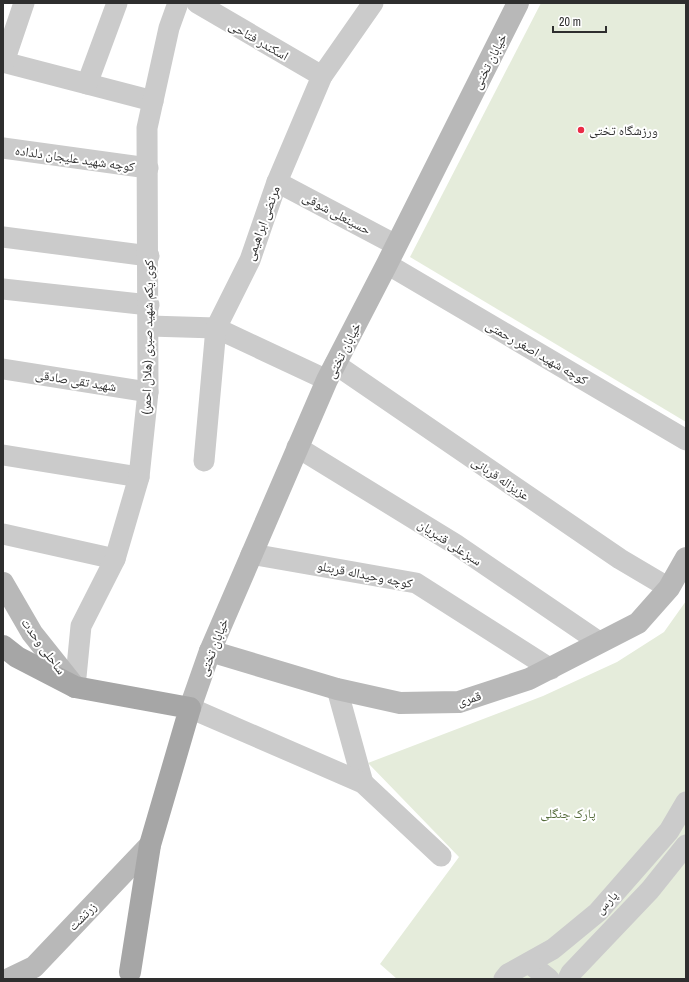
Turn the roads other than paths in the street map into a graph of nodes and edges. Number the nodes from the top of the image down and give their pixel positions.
1 (24, 3) edge
2 (117, 3) edge
3 (178, 3) edge
4 (197, 3) edge
5 (373, 3) edge
6 (518, 3) edge
7 (4, 62) edge
8 (322, 76) junction
9 (87, 84) junction
10 (153, 101) junction
11 (3, 148) edge
12 (148, 168) junction
13 (277, 182) junction
14 (3, 237) edge
15 (392, 255) junction
16 (148, 256) junction
17 (3, 289) edge
18 (149, 305) junction
19 (150, 326) junction
20 (216, 328) junction
21 (3, 369) edge
22 (331, 372) junction
23 (148, 392) junction
24 (686, 440) edge
25 (297, 447) junction
26 (3, 455) edge
27 (204, 461) dead end
28 (139, 477) junction
29 (3, 534) edge
30 (251, 554) junction
31 (686, 558) edge
32 (115, 559) junction
33 (3, 583) edge
34 (669, 588) junction
35 (599, 642) junction
36 (3, 646) edge
37 (210, 651) junction
38 (551, 669) junction
39 (75, 687) junction
40 (337, 689) junction
41 (190, 708) junction
42 (363, 782) junction
43 (686, 802) edge
44 (150, 845) junction
45 (686, 845) edge
46 (441, 856) dead end
47 (529, 963) junction
48 (130, 977) edge
49 (9, 979) edge
50 (504, 979) edge
51 (549, 979) edge
52 (568, 979) edge

1 - 7 street
2 - 9 street
3 - 10 street, کوی یکم شهید صبری (هلال احمر)
4 - 8 street, اسکندر فتاحی
5 - 8 street, مرتضی ابراهیمی
6 - 15 street, خیابان تختی
7 - 9 street
8 - 13 street, مرتضی ابراهیمی
9 - 10 street
10 - 12 street, کوی یکم شهید صبری (هلال احمر)
11 - 12 street, کوچه شهید علیجان دلداده
12 - 16 street, کوی یکم شهید صبری (هلال احمر)
13 - 15 street, حسینعلی شوقی
13 - 20 street, مرتضی ابراهیمی
14 - 16 street
15 - 22 street, خیابان تختی
15 - 24 street, کوچه شهید اصغر رحمتی
16 - 18 street, کوی یکم شهید صبری (هلال احمر)
17 - 18 street
18 - 19 street, کوی یکم شهید صبری (هلال احمر)
19 - 20 street
19 - 23 street, کوی یکم شهید صبری (هلال احمر)
20 - 22 street, عزیزاله قربانی
20 - 27 street, مرتضی ابراهیمی
21 - 23 street, شهید تقی صادقی
22 - 25 street, خیابان تختی
22 - 34 street, عزیزاله قربانی
23 - 28 street, کوی یکم شهید صبری (هلال احمر)
25 - 30 street, خیابان تختی
25 - 35 street, سبزعلی قنبریان
26 - 28 street
28 - 32 street, کوی یکم شهید صبری (هلال احمر)
29 - 32 street
30 - 37 street, خیابان تختی
30 - 38 street, کوچه وحیداله قربتلو
31 - 34 street, قمری
32 - 39 street, کوی یکم شهید صبری (هلال احمر)
33 - 39 street, ساحلی وحدت
34 - 35 street, قمری
35 - 38 street, قمری
36 - 39 main road
37 - 40 street, قمری
37 - 41 street, خیابان تختی
38 - 40 street, قمری
39 - 41 main road
40 - 42 street
41 - 42 street
41 - 44 main road
42 - 46 street
43 - 47 street, پارس
44 - 48 main road
44 - 49 street, زرتشت
45 - 52 street, پارس
47 - 50 street, پارس
47 - 51 street

